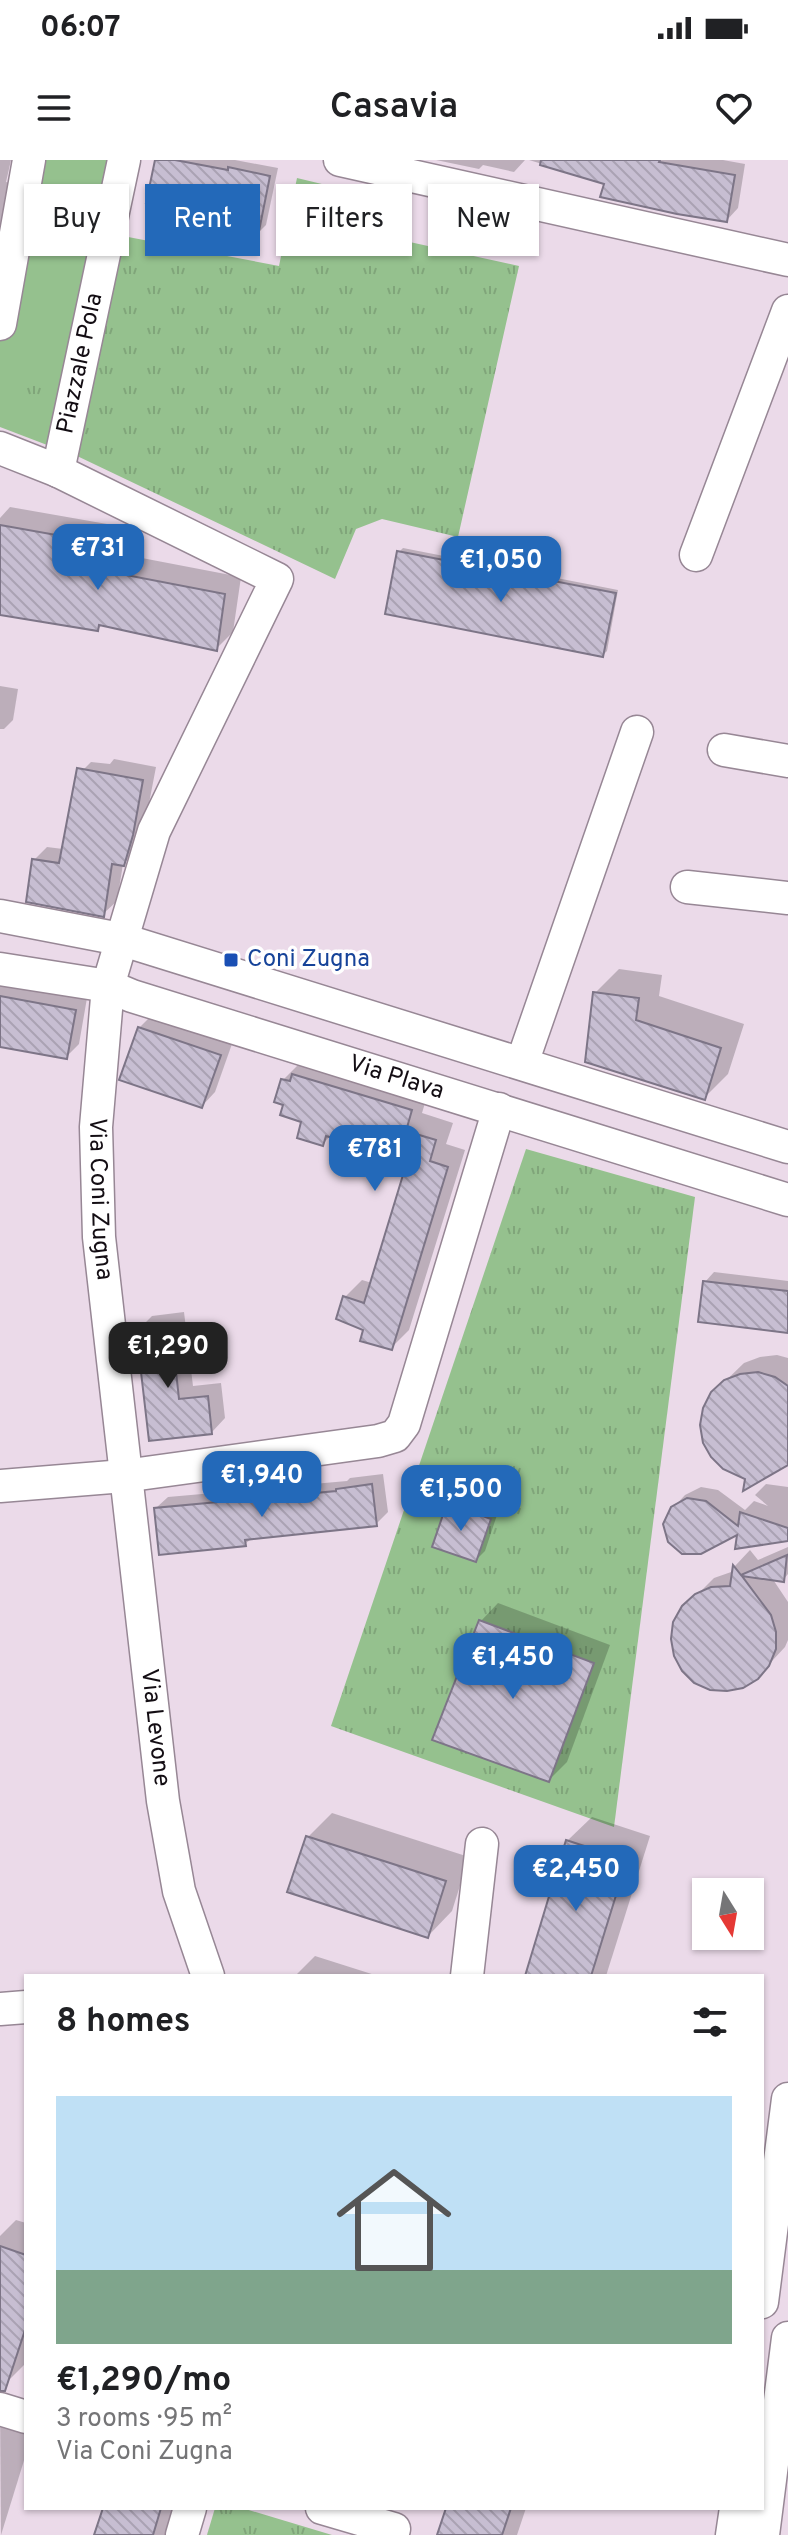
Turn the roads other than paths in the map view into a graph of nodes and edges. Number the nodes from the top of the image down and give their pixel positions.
1 (29, 160) edge
2 (124, 160) edge
3 (340, 160) edge
4 (788, 260) edge
5 (788, 311) edge
6 (0, 324) edge
7 (0, 448) edge
8 (58, 471) junction
9 (696, 555) dead end
10 (637, 732) dead end
11 (724, 750) dead end
12 (788, 761) edge
13 (687, 887) dead end
14 (788, 898) edge
15 (0, 916) edge
16 (120, 939) junction
17 (0, 969) edge
18 (108, 986) junction
19 (522, 1063) junction
20 (572, 1079) junction
21 (499, 1109) junction
22 (559, 1127) junction
23 (788, 1147) edge
24 (788, 1200) edge
25 (124, 1476) junction
26 (0, 1486) edge
27 (482, 1844) dead end
28 (207, 1974) edge
29 (467, 1974) edge
30 (24, 2007) edge
31 (0, 2009) edge
32 (788, 2099) edge
33 (764, 2286) edge
34 (788, 2338) edge
35 (0, 2409) edge
36 (24, 2416) edge
37 (189, 2510) edge
38 (331, 2510) edge
39 (736, 2510) edge
40 (395, 2524) edge
41 (182, 2535) edge
42 (732, 2535) edge
43 (763, 2535) edge

1 - 6 street
2 - 8 street, Piazzale Pola
3 - 4 street
5 - 9 street
7 - 8 street
8 - 16 street, Via Coni Zugna
10 - 19 street
11 - 12 street
13 - 14 street
15 - 16 street, Via Plava
16 - 18 street, Via Coni Zugna
16 - 19 street, Via Plava
17 - 18 street, Via Plava
18 - 21 street, Via Plava
18 - 25 street, Via Coni Zugna
19 - 20 street, Via Plava
20 - 22 street
20 - 23 street, Via Plava
21 - 22 street, Via Plava
21 - 25 street
22 - 24 street, Via Plava
25 - 26 street
25 - 28 street, Via Levone
27 - 29 street
30 - 31 street
32 - 33 street
34 - 43 street
35 - 36 street
37 - 41 street
38 - 40 street
39 - 42 street

